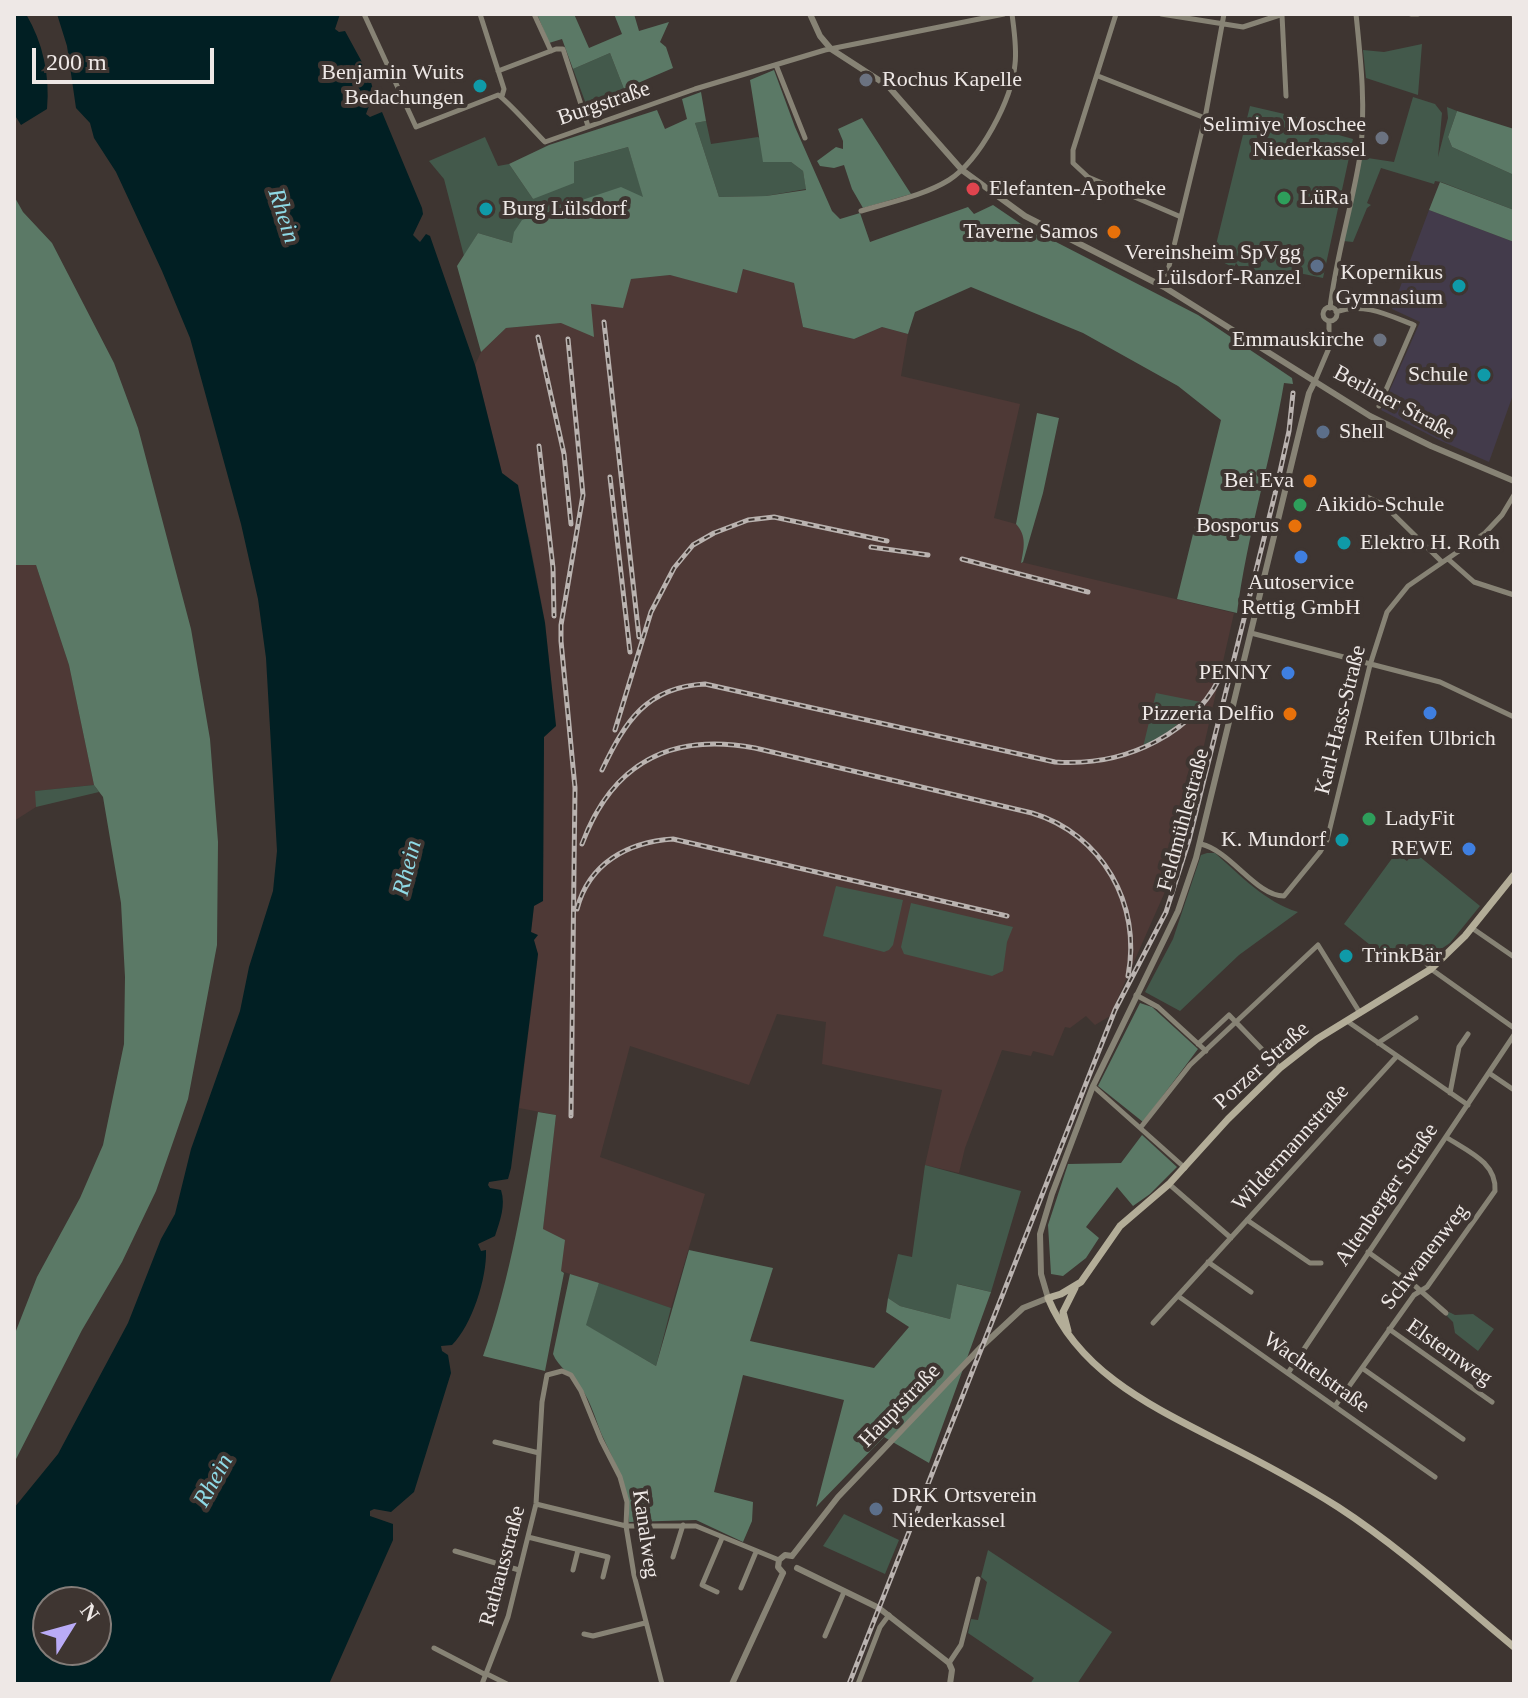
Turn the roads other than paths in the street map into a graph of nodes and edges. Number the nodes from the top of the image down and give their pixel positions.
1 (364, 14) edge
2 (480, 14) edge
3 (534, 14) edge
4 (810, 14) edge
5 (1004, 14) edge
6 (1012, 14) edge
7 (1116, 14) edge
8 (1161, 14) edge
9 (1224, 14) edge
10 (1282, 14) edge
11 (1356, 14) edge
12 (1411, 14) edge
13 (1418, 14) edge
14 (974, 17) edge
15 (1222, 25) junction
16 (831, 49) junction
17 (551, 51) junction
18 (776, 65) junction
19 (498, 71) junction
20 (1098, 76) junction
21 (502, 96) junction
22 (1286, 96) dead end
23 (1205, 118) junction
24 (588, 126) junction
25 (805, 138) dead end
26 (962, 170) junction
27 (861, 211) dead end
28 (1181, 217) junction
29 (1164, 287) junction
30 (1333, 310) junction
31 (1329, 321) junction
32 (1315, 381) junction
33 (1379, 406) dead end
34 (1514, 481) edge
35 (1514, 495) edge
36 (1365, 496) dead end
37 (1445, 561) junction
38 (1514, 595) edge
39 (1251, 633) junction
40 (1370, 665) junction
41 (1513, 716) edge
42 (1201, 844) junction
43 (1514, 875) edge
44 (1472, 928) junction
45 (1414, 949) dead end
46 (1514, 957) edge
47 (1431, 969) junction
48 (1136, 995) junction
49 (1360, 1013) junction
50 (1416, 1018) dead end
51 (1347, 1021) junction
52 (1237, 1023) junction
53 (1514, 1028) edge
54 (1468, 1034) dead end
55 (1514, 1035) edge
56 (1378, 1043) junction
57 (1198, 1044) junction
58 (1206, 1051) junction
59 (1397, 1056) junction
60 (1280, 1068) junction
61 (1489, 1073) junction
62 (1093, 1086) junction
63 (1514, 1090) edge
64 (1450, 1093) junction
65 (1468, 1105) junction
66 (1141, 1127) junction
67 (1446, 1137) junction
68 (1185, 1168) junction
69 (1169, 1184) junction
70 (1247, 1220) junction
71 (1231, 1238) junction
72 (1368, 1252) junction
73 (1208, 1262) junction
74 (1321, 1263) dead end
75 (1077, 1285) junction
76 (1251, 1292) dead end
77 (1420, 1292) junction
78 (1178, 1296) junction
79 (1048, 1298) junction
80 (1446, 1313) dead end
81 (1153, 1323) dead end
82 (1389, 1329) junction
83 (1072, 1340) junction
84 (1362, 1368) junction
85 (1288, 1373) junction
86 (547, 1375) joint
87 (1492, 1402) dead end
88 (1335, 1406) junction
89 (1463, 1439) dead end
90 (495, 1442) dead end
91 (539, 1453) junction
92 (1435, 1477) dead end
93 (536, 1504) junction
94 (683, 1525) junction
95 (626, 1526) junction
96 (528, 1537) junction
97 (722, 1538) junction
98 (578, 1550) junction
99 (455, 1551) dead end
100 (756, 1552) junction
101 (792, 1556) junction
102 (673, 1557) dead end
103 (779, 1560) junction
104 (797, 1568) junction
105 (519, 1570) junction
106 (573, 1570) dead end
107 (783, 1573) junction
108 (603, 1577) dead end
109 (978, 1579) dead end
110 (741, 1588) dead end
111 (717, 1592) dead end
112 (844, 1592) junction
113 (889, 1615) junction
114 (645, 1623) junction
115 (584, 1634) dead end
116 (825, 1636) dead end
117 (1514, 1647) edge
118 (434, 1648) dead end
119 (949, 1663) junction
120 (486, 1674) junction
121 (951, 1682) edge
122 (482, 1684) edge
123 (507, 1684) edge
124 (662, 1684) edge
125 (732, 1684) edge
126 (858, 1684) edge
127 (959, 1684) edge

1 - 21 street
2 - 19 street
3 - 17 street
4 - 16 street
5 - 14 street, Burgstraße
6 - 26 street
7 - 20 street
8 - 15 street
9 - 15 street
10 - 15 street
10 - 22 street
11 - 30 street
12 - 13 street
14 - 16 street, Burgstraße
15 - 23 street
16 - 18 street, Burgstraße
16 - 26 street, Berliner Straße
17 - 19 street
17 - 24 street
18 - 24 street, Burgstraße
18 - 25 street
19 - 21 street
20 - 23 street
20 - 28 street
21 - 24 street, Burgstraße
23 - 28 street
26 - 27 street
26 - 29 street, Berliner Straße
28 - 29 street
29 - 32 street, Berliner Straße
30 - 31 street
30 - 31 street
30 - 33 street
31 - 32 street
32 - 34 street, Berliner Straße
32 - 39 street, Feldmühlestraße
35 - 37 street, Karl-Hass-Straße
36 - 37 street
37 - 38 street
37 - 40 street, Karl-Hass-Straße
39 - 40 street
39 - 42 street, Feldmühlestraße
40 - 41 street
40 - 42 street, Karl-Hass-Straße
42 - 48 street, Feldmühlestraße
43 - 44 main road, Porzer Straße
44 - 46 street
44 - 47 main road, Porzer Straße
45 - 47 street
47 - 49 main road, Porzer Straße
47 - 53 street
48 - 57 street
48 - 62 street, Feldmühlestraße
49 - 51 main road, Porzer Straße
49 - 52 street
50 - 56 street
51 - 56 street
51 - 60 main road, Porzer Straße
52 - 57 street
52 - 58 street
52 - 60 street
54 - 64 street
55 - 61 street, Altenberger Straße
56 - 59 street
57 - 58 street
58 - 66 street
59 - 64 street
59 - 70 street, Wildermannstraße
60 - 68 main road, Porzer Straße
61 - 63 street
61 - 65 street, Altenberger Straße
62 - 66 street
62 - 79 street, Feldmühlestraße
64 - 65 street
65 - 67 street, Altenberger Straße
66 - 68 street
67 - 72 street, Altenberger Straße
67 - 77 street, Schwanenweg
68 - 69 main road, Porzer Straße
69 - 71 street
69 - 75 main road, Porzer Straße
70 - 71 street, Wildermannstraße
70 - 74 street
71 - 73 street, Wildermannstraße
72 - 77 street
72 - 85 street, Altenberger Straße
73 - 76 street
73 - 78 street, Wildermannstraße
75 - 79 main road, Porzer Straße
75 - 83 main road
77 - 80 street
77 - 82 street, Schwanenweg
78 - 81 street, Wildermannstraße
78 - 85 street, Wachtelstraße
79 - 83 main road
79 - 101 street, Hauptstraße
82 - 84 street, Schwanenweg
82 - 87 street, Elsternweg
83 - 117 main road
84 - 88 street, Schwanenweg
84 - 89 street
85 - 88 street, Wachtelstraße
86 - 91 street, Rathausstraße
86 - 95 street, Kanalweg
88 - 92 street, Wachtelstraße
90 - 91 street
91 - 93 street, Rathausstraße
93 - 95 street
93 - 96 street, Rathausstraße
94 - 95 street
94 - 97 street
94 - 102 street
95 - 114 street, Kanalweg
96 - 98 street
96 - 105 street, Rathausstraße
97 - 100 street
97 - 111 street
98 - 106 street
98 - 108 street
99 - 105 street
100 - 103 street
100 - 110 street
101 - 103 street
101 - 104 street
103 - 107 street
104 - 107 street
104 - 112 street
105 - 120 street, Rathausstraße
107 - 125 street
109 - 119 street
112 - 113 street
112 - 116 street
113 - 119 street
113 - 126 street
114 - 115 street
114 - 124 street, Kanalweg
118 - 120 street
119 - 121 street
120 - 122 street, Rathausstraße
120 - 123 street
121 - 127 street

